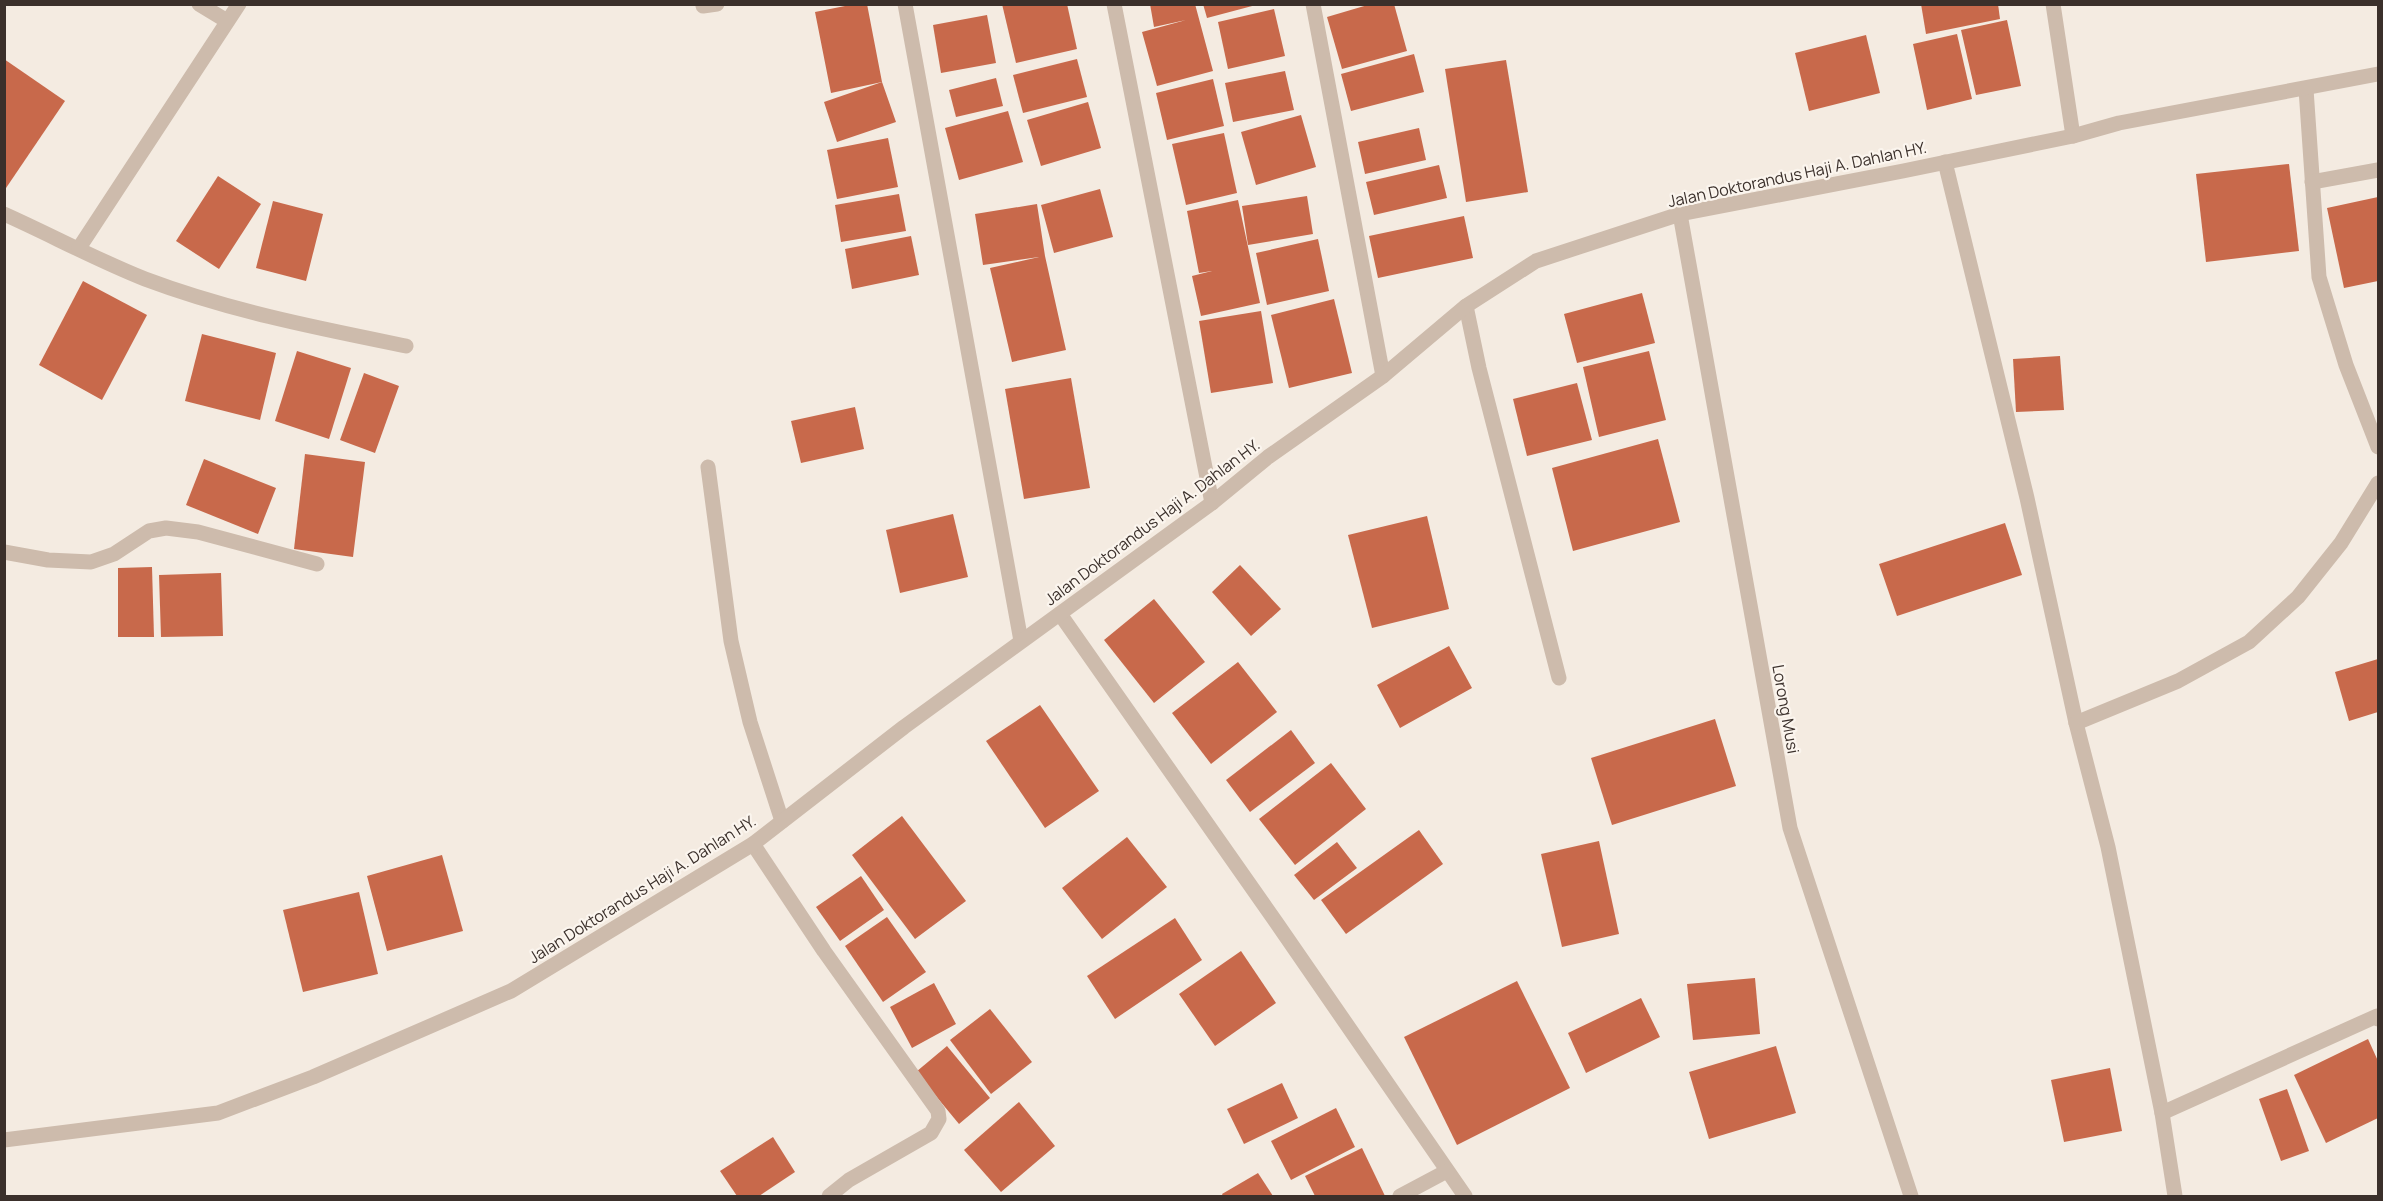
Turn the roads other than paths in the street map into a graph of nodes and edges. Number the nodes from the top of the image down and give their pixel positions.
1 (199, 4) edge
2 (239, 4) edge
3 (905, 4) edge
4 (1114, 4) edge
5 (1313, 4) edge
6 (2053, 4) edge
7 (227, 21) junction
8 (2379, 74) edge
9 (2306, 89) junction
10 (2073, 136) junction
11 (1945, 162) junction
12 (2379, 170) edge
13 (2312, 182) junction
14 (4, 214) edge
15 (1680, 214) junction
16 (79, 248) junction
17 (1466, 306) junction
18 (406, 346) dead end
19 (1383, 375) junction
20 (2379, 447) edge
21 (708, 467) dead end
22 (2379, 483) edge
23 (1212, 504) junction
24 (4, 552) edge
25 (317, 564) dead end
26 (1060, 614) junction
27 (1021, 641) junction
28 (1559, 678) dead end
29 (2076, 723) junction
30 (782, 820) junction
31 (753, 844) junction
32 (2379, 1019) edge
33 (2162, 1113) junction
34 (4, 1140) edge
35 (1447, 1171) junction
36 (829, 1197) edge
37 (1400, 1197) edge
38 (1465, 1197) edge
39 (1911, 1197) edge
40 (2175, 1197) edge

1 - 7 street
2 - 7 street
3 - 27 street
4 - 23 street
5 - 19 street
6 - 10 street
7 - 16 street
8 - 9 street, Jalan Doktorandus Haji A. Dahlan HY.
9 - 10 street, Jalan Doktorandus Haji A. Dahlan HY.
9 - 13 street
10 - 11 street, Jalan Doktorandus Haji A. Dahlan HY.
11 - 15 street, Jalan Doktorandus Haji A. Dahlan HY.
11 - 29 street
12 - 13 street
13 - 20 street
14 - 16 street
15 - 17 street, Jalan Doktorandus Haji A. Dahlan HY.
15 - 39 street, Lorong Musi
16 - 18 street
17 - 19 street, Jalan Doktorandus Haji A. Dahlan HY.
17 - 28 street
19 - 23 street, Jalan Doktorandus Haji A. Dahlan HY.
21 - 30 street
22 - 29 street
23 - 26 street, Jalan Doktorandus Haji A. Dahlan HY.
24 - 25 street
26 - 27 street, Jalan Doktorandus Haji A. Dahlan HY.
26 - 35 street
27 - 30 street, Jalan Doktorandus Haji A. Dahlan HY.
29 - 33 street
30 - 31 street, Jalan Doktorandus Haji A. Dahlan HY.
31 - 34 street, Jalan Doktorandus Haji A. Dahlan HY.
31 - 36 street
32 - 33 street
33 - 40 street
35 - 37 street
35 - 38 street

